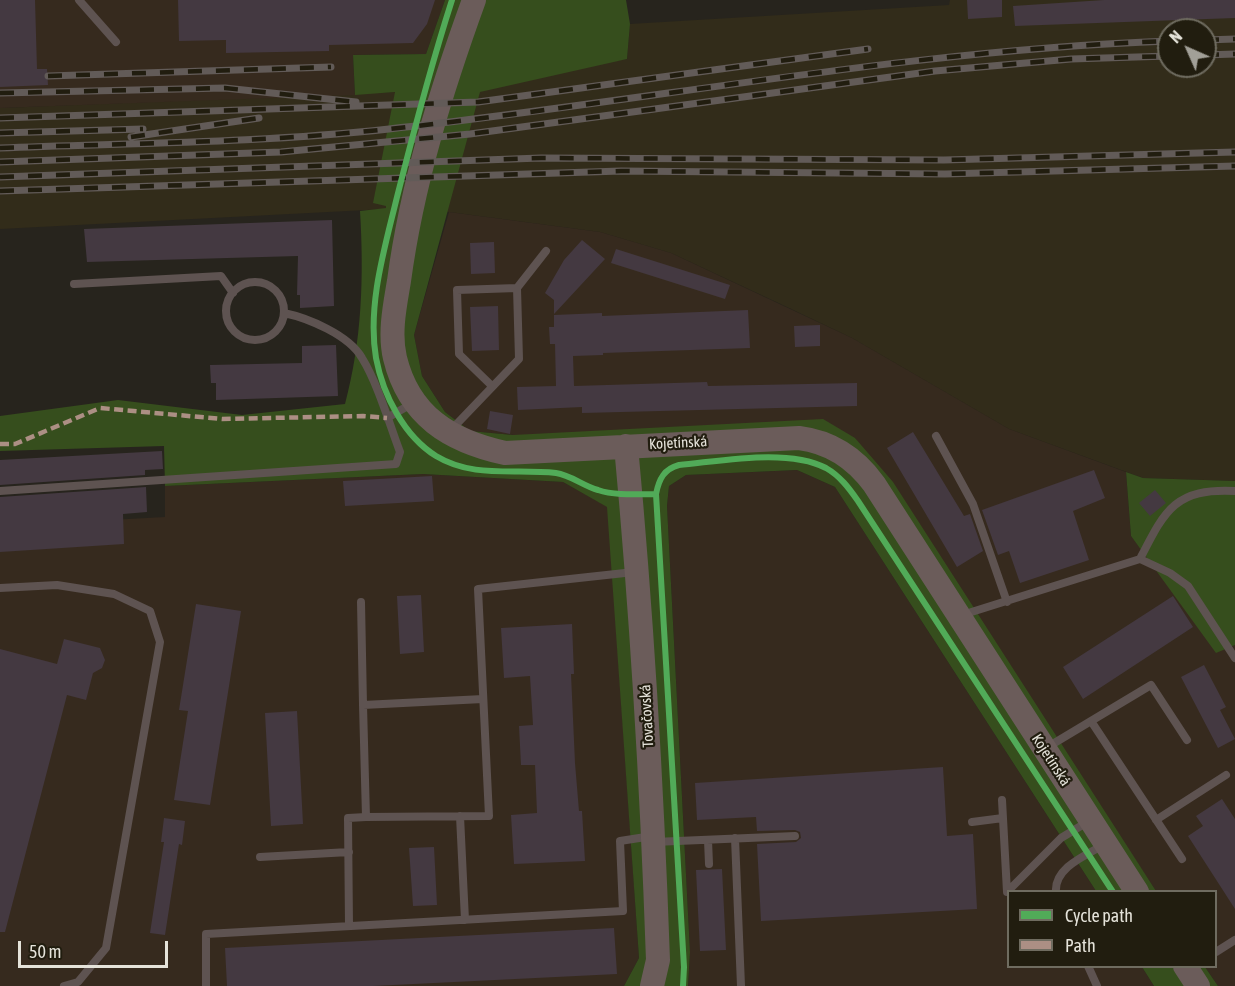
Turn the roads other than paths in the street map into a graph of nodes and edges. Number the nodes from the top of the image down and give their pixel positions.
1 (79, 0) edge
2 (474, 0) edge
3 (116, 42) dead end
4 (546, 251) dead end
5 (74, 284) dead end
6 (517, 288) junction
7 (233, 293) junction
8 (284, 314) junction
9 (492, 386) junction
10 (416, 401) junction
11 (387, 418) junction
12 (448, 434) junction
13 (936, 436) dead end
14 (626, 446) junction
15 (1235, 489) edge
16 (0, 491) edge
17 (1140, 559) junction
18 (638, 571) junction
19 (0, 588) edge
20 (361, 602) dead end
21 (1007, 602) junction
22 (959, 616) junction
23 (1235, 658) edge
24 (483, 699) junction
25 (363, 705) junction
26 (1091, 721) junction
27 (1187, 740) dead end
28 (1044, 748) junction
29 (1226, 775) dead end
30 (1002, 800) dead end
31 (460, 816) junction
32 (366, 817) junction
33 (1003, 818) junction
34 (1090, 820) junction
35 (1156, 820) junction
36 (972, 822) dead end
37 (795, 836) dead end
38 (735, 838) junction
39 (653, 839) junction
40 (708, 840) junction
41 (1106, 844) junction
42 (348, 852) junction
43 (260, 857) dead end
44 (1182, 859) dead end
45 (709, 864) dead end
46 (1009, 890) edge
47 (1056, 890) edge
48 (1136, 890) edge
49 (1007, 892) edge
50 (465, 920) junction
51 (349, 926) junction
52 (1235, 940) edge
53 (1217, 951) edge
54 (1089, 968) edge
55 (64, 986) edge
56 (206, 986) edge
57 (652, 986) edge
58 (741, 986) edge
59 (1097, 986) edge

1 - 3 lane
2 - 10 main road, Kojetínská
4 - 6 lane
5 - 7 lane
6 - 9 lane
6 - 9 lane
7 - 8 lane
7 - 8 lane
8 - 11 lane
9 - 12 lane
10 - 11 lane
10 - 12 main road, Kojetínská
11 - 16 lane
12 - 14 main road, Kojetínská
13 - 21 lane
14 - 18 main road, Tovačovská
14 - 22 main road, Kojetínská
15 - 17 lane
17 - 21 lane
17 - 23 lane
18 - 24 lane
18 - 39 main road, Tovačovská
19 - 55 lane
20 - 25 lane
21 - 22 lane
22 - 28 main road, Kojetínská
24 - 25 lane
24 - 31 lane
25 - 32 lane
26 - 27 lane
26 - 28 lane
26 - 35 lane
28 - 34 main road, Kojetínská
29 - 35 lane
30 - 33 lane
31 - 32 lane
31 - 50 lane
32 - 42 lane
33 - 36 lane
33 - 49 lane
34 - 41 main road, Kojetínská
34 - 46 lane
35 - 44 lane
37 - 38 lane
38 - 40 lane
38 - 58 lane
39 - 40 lane
39 - 50 lane
39 - 57 main road, Tovačovská
40 - 45 lane
41 - 47 lane
41 - 48 main road, Kojetínská
42 - 43 lane
42 - 51 lane
50 - 51 lane
51 - 56 lane
52 - 53 lane
54 - 59 lane

